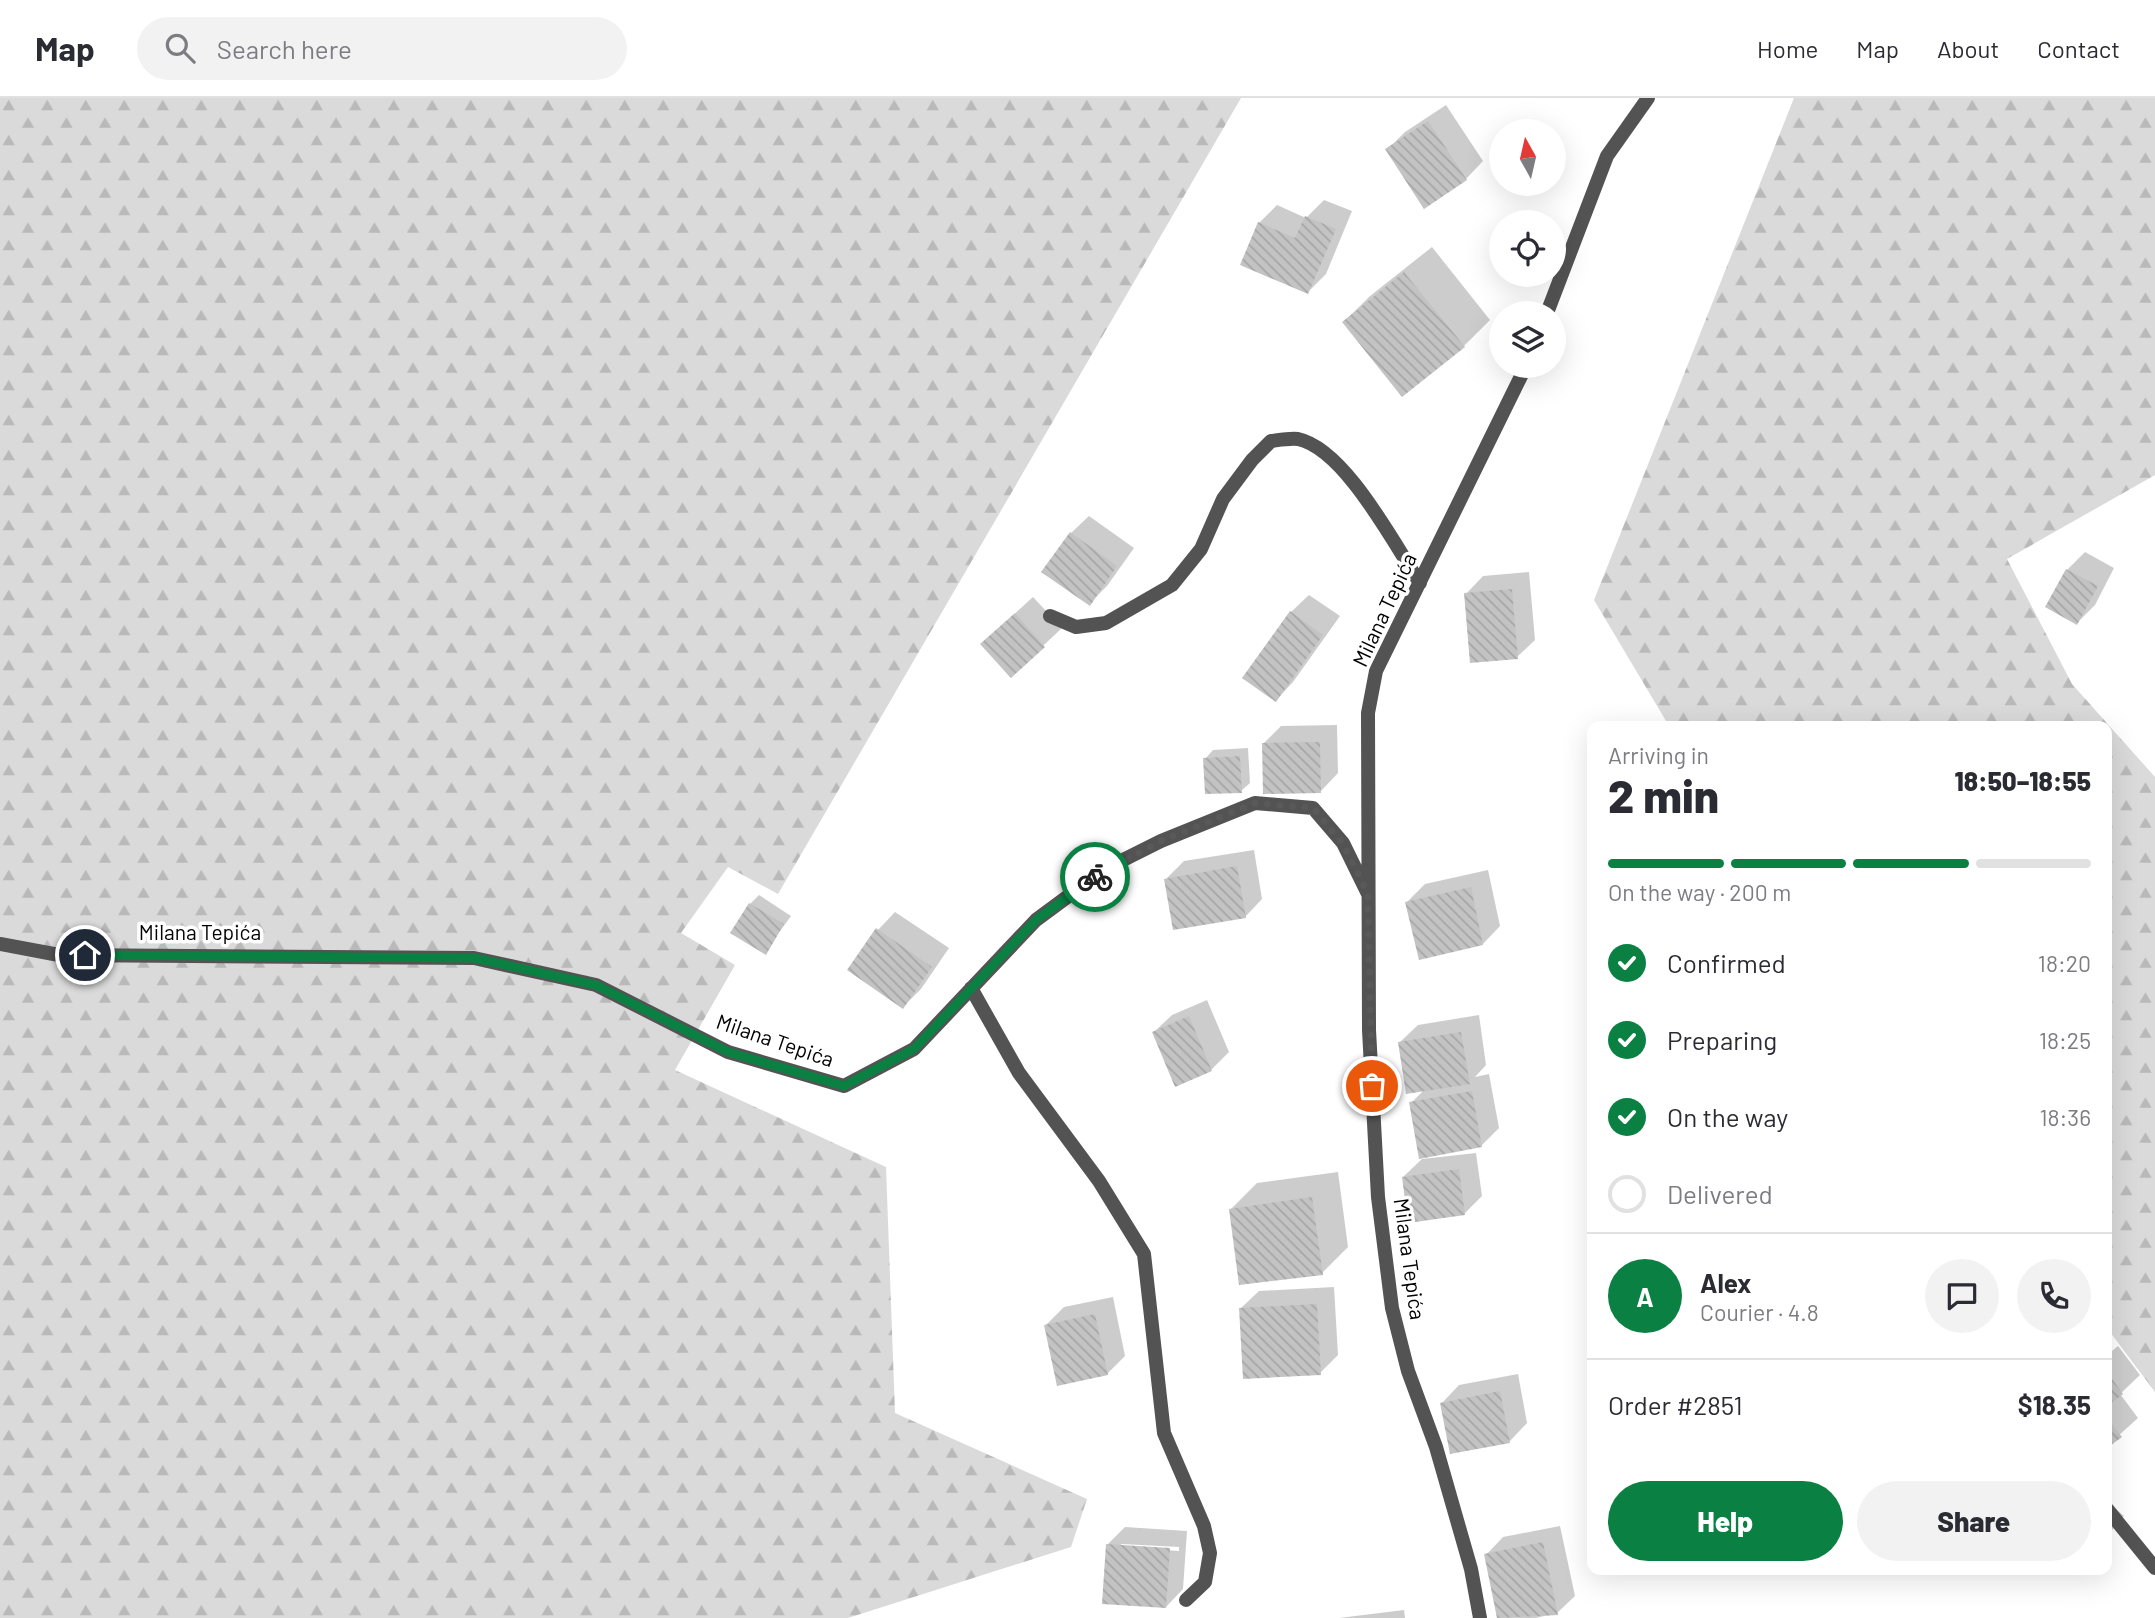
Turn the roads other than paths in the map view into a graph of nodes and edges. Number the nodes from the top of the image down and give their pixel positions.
1 (1648, 98) edge
2 (1552, 301) edge
3 (1520, 378) edge
4 (1420, 583) junction
5 (1050, 616) dead end
6 (1368, 894) junction
7 (0, 944) edge
8 (971, 988) junction
9 (2112, 1515) edge
10 (2155, 1568) edge
11 (1186, 1600) dead end
12 (1480, 1618) edge

1 - 2 street
3 - 4 street, Milana Tepića
4 - 5 street
4 - 6 street, Milana Tepića
6 - 8 street, Milana Tepića
6 - 12 street, Milana Tepića
7 - 8 street, Milana Tepića
8 - 11 street
9 - 10 street

